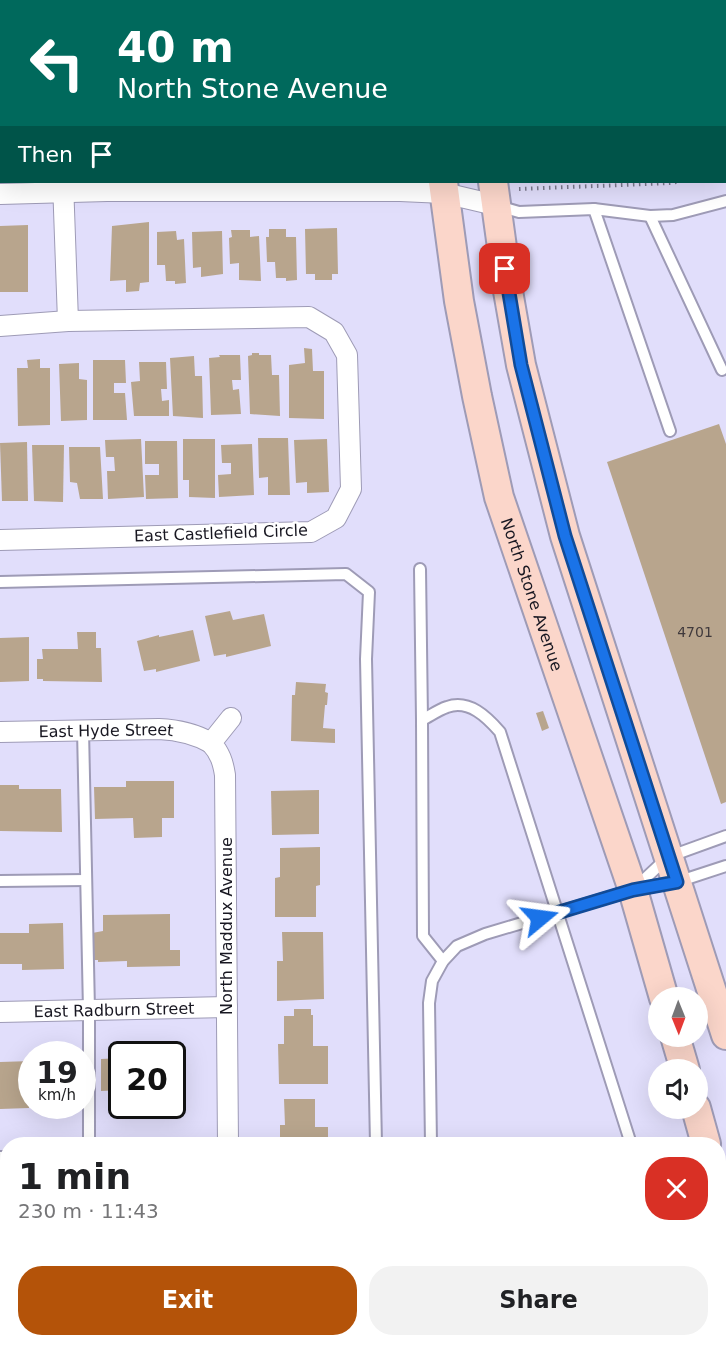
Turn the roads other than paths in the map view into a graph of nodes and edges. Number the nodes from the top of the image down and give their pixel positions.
1 (29, 183) edge
2 (210, 183) edge
3 (136, 186) edge
4 (63, 187) edge
5 (444, 187) edge
6 (234, 188) edge
7 (502, 192) edge
8 (2, 194) edge
9 (726, 201) edge
10 (594, 209) junction
11 (650, 216) junction
12 (68, 321) junction
13 (0, 326) edge
14 (722, 370) dead end
15 (670, 430) dead end
16 (0, 540) edge
17 (420, 568) dead end
18 (0, 582) edge
19 (231, 718) dead end
20 (422, 720) junction
21 (83, 730) junction
22 (0, 732) edge
23 (211, 743) junction
24 (726, 836) edge
25 (726, 866) edge
26 (673, 869) junction
27 (86, 880) junction
28 (0, 881) edge
29 (633, 890) junction
30 (558, 913) junction
31 (443, 961) junction
32 (661, 987) edge
33 (227, 1007) junction
34 (89, 1010) junction
35 (0, 1012) edge
36 (726, 1035) edge
37 (699, 1119) edge
38 (89, 1137) edge
39 (228, 1137) edge
40 (376, 1137) edge
41 (431, 1137) edge
42 (629, 1137) edge
43 (704, 1137) edge

1 - 8 street
2 - 6 street
3 - 4 street
3 - 6 street
4 - 8 street
4 - 12 street
5 - 6 street
5 - 7 street
5 - 29 main road, North Stone Avenue
7 - 10 lane
7 - 26 main road
9 - 11 lane
10 - 11 lane
10 - 15 lane
11 - 14 lane
12 - 13 street, East Castlefield Circle
12 - 16 street, East Castlefield Circle
17 - 20 lane
18 - 40 lane
19 - 23 street
20 - 30 lane
20 - 31 lane
21 - 22 street, East Hyde Street
21 - 23 street, East Hyde Street
21 - 27 lane
23 - 33 street, North Maddux Avenue
24 - 26 lane
25 - 26 lane
26 - 29 lane
26 - 29 lane
26 - 36 main road
27 - 28 lane
27 - 34 lane
29 - 30 lane
29 - 32 main road, North Stone Avenue
30 - 31 lane
30 - 42 lane
31 - 41 lane
33 - 34 street, East Radburn Street
33 - 39 street, North Maddux Avenue
34 - 35 street, East Radburn Street
34 - 38 lane
37 - 43 main road

